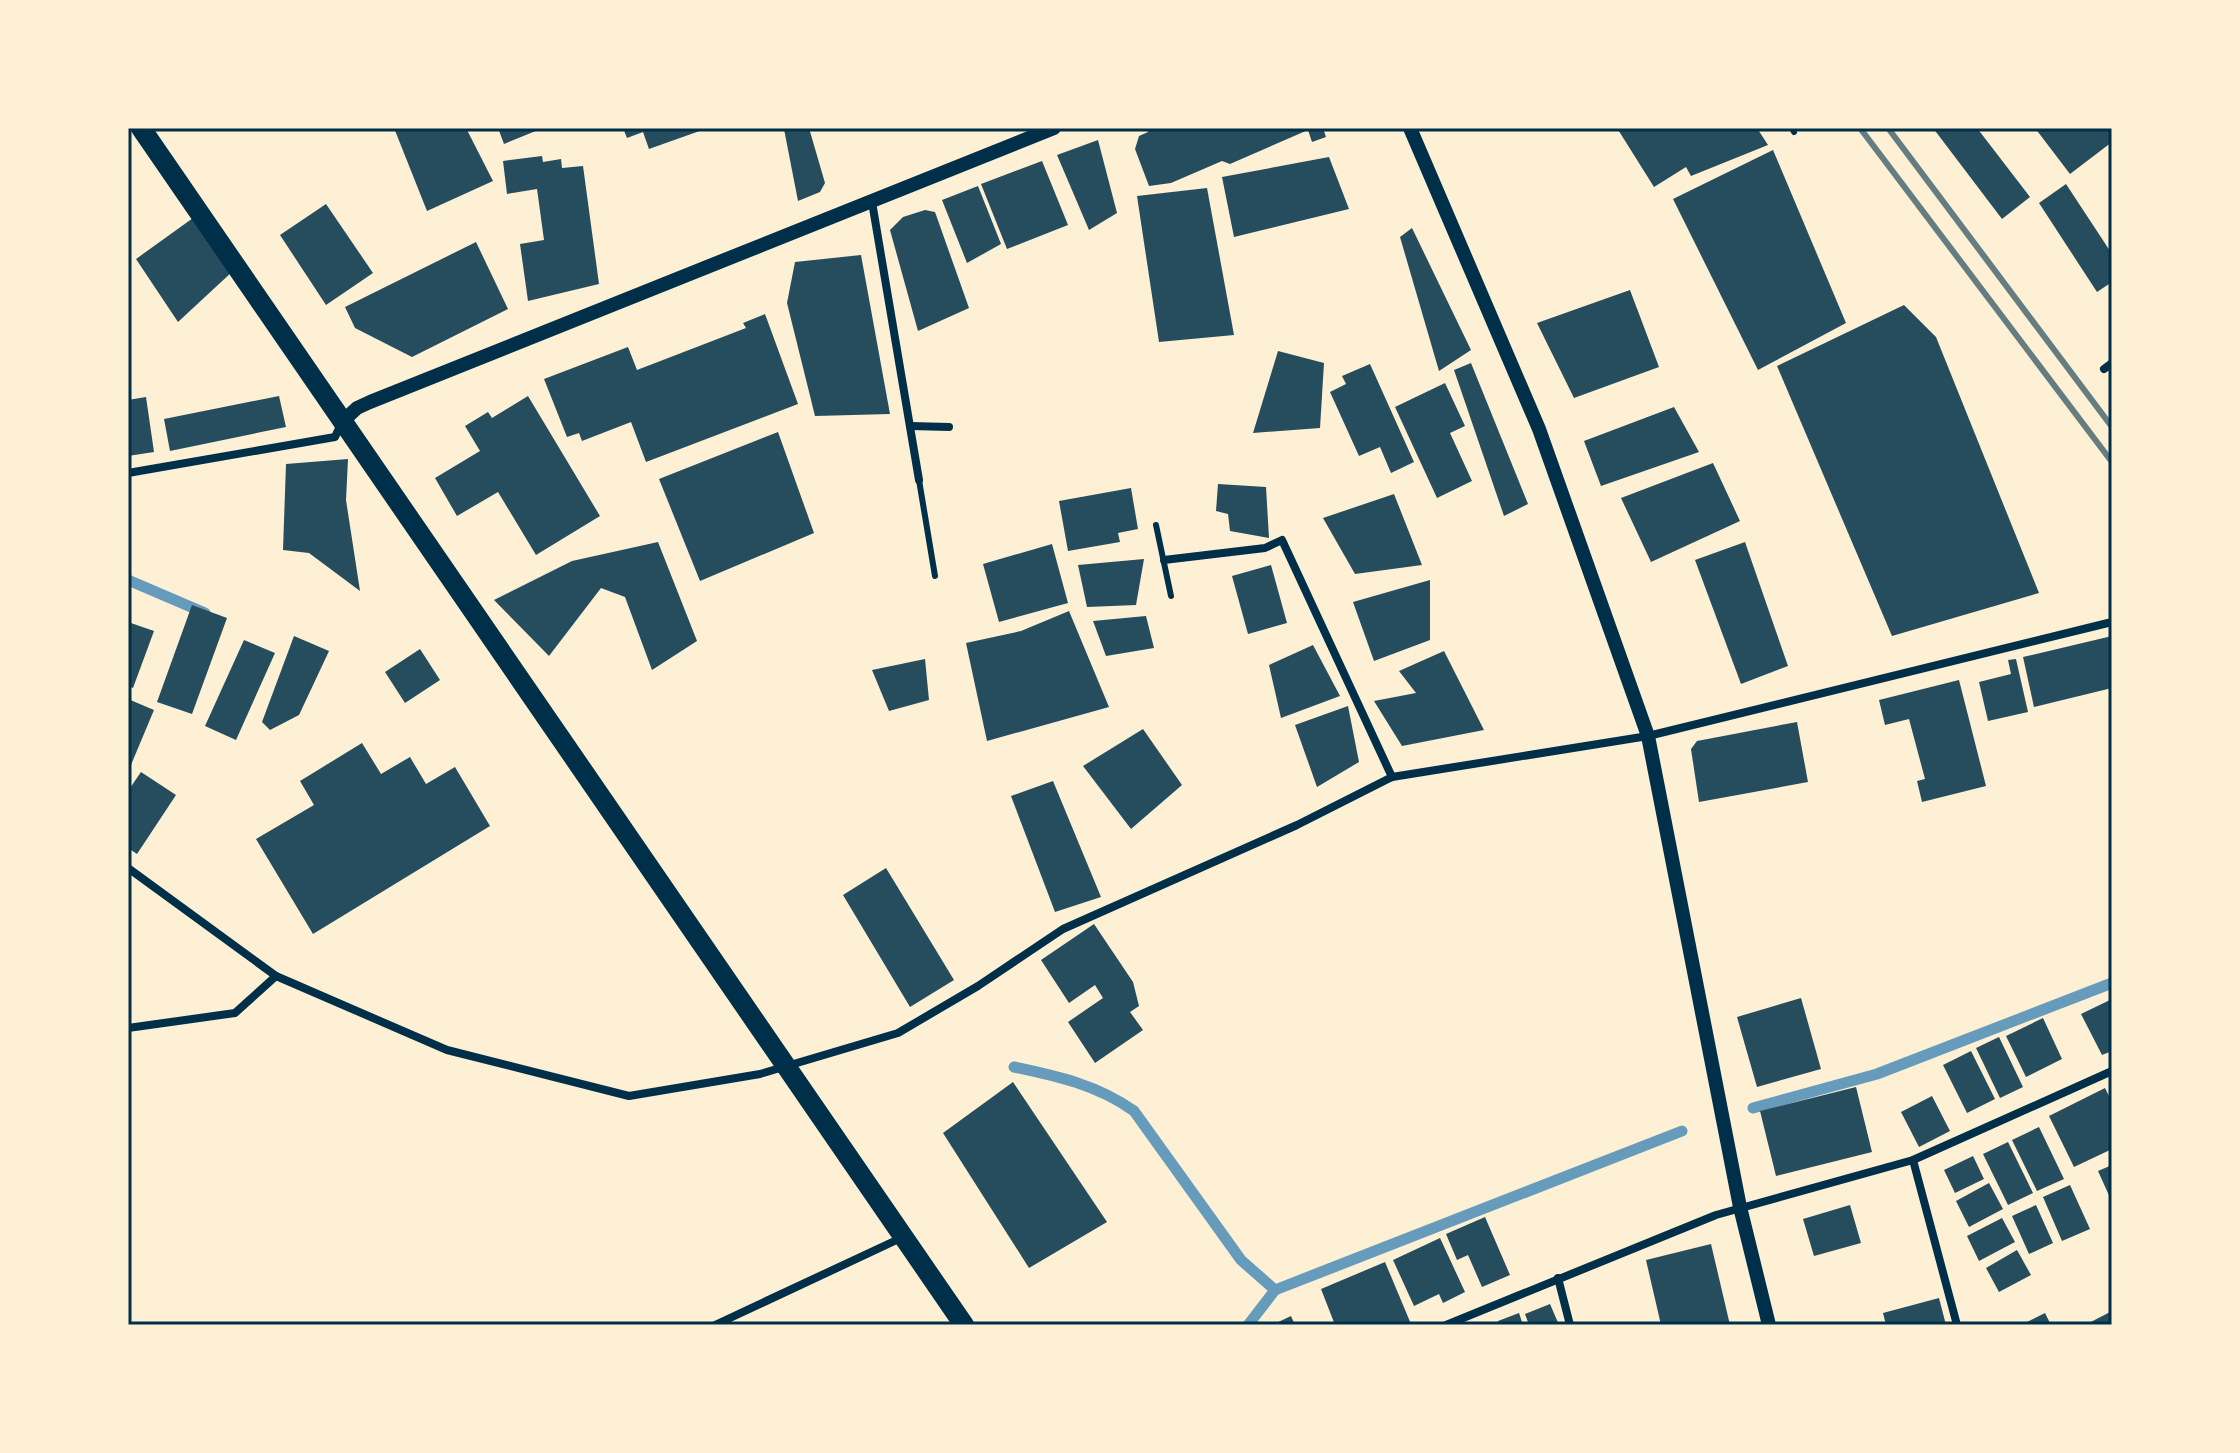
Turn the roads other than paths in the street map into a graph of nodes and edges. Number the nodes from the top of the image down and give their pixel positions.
1 (141, 128) edge
2 (1054, 128) edge
3 (1410, 128) edge
4 (872, 202) junction
5 (342, 422) junction
6 (910, 426) junction
7 (949, 427) dead end
8 (128, 473) edge
9 (919, 480) joint
10 (1156, 525) dead end
11 (1164, 560) junction
12 (935, 576) dead end
13 (1171, 596) dead end
14 (2112, 622) edge
15 (1648, 736) junction
16 (1392, 777) junction
17 (128, 868) edge
18 (276, 976) junction
19 (128, 1028) edge
20 (784, 1068) junction
21 (2112, 1071) edge
22 (1913, 1160) junction
23 (1740, 1207) junction
24 (905, 1236) junction
25 (1558, 1278) junction
26 (715, 1325) edge
27 (964, 1325) edge
28 (1446, 1325) edge
29 (1570, 1325) edge
30 (1769, 1325) edge
31 (1957, 1325) edge

1 - 5 main road
2 - 4 street
3 - 15 street
4 - 5 street
4 - 6 street
5 - 8 street
5 - 20 main road
6 - 7 street
6 - 9 street
9 - 12 lane
10 - 11 lane
11 - 13 lane
11 - 16 street
14 - 15 street
15 - 16 street
15 - 23 street
16 - 20 street
17 - 18 street
18 - 19 street
18 - 20 street
20 - 24 main road
21 - 22 street
22 - 23 street
22 - 31 street
23 - 25 street
23 - 30 street
24 - 26 street
24 - 27 main road
25 - 28 street
25 - 29 street

